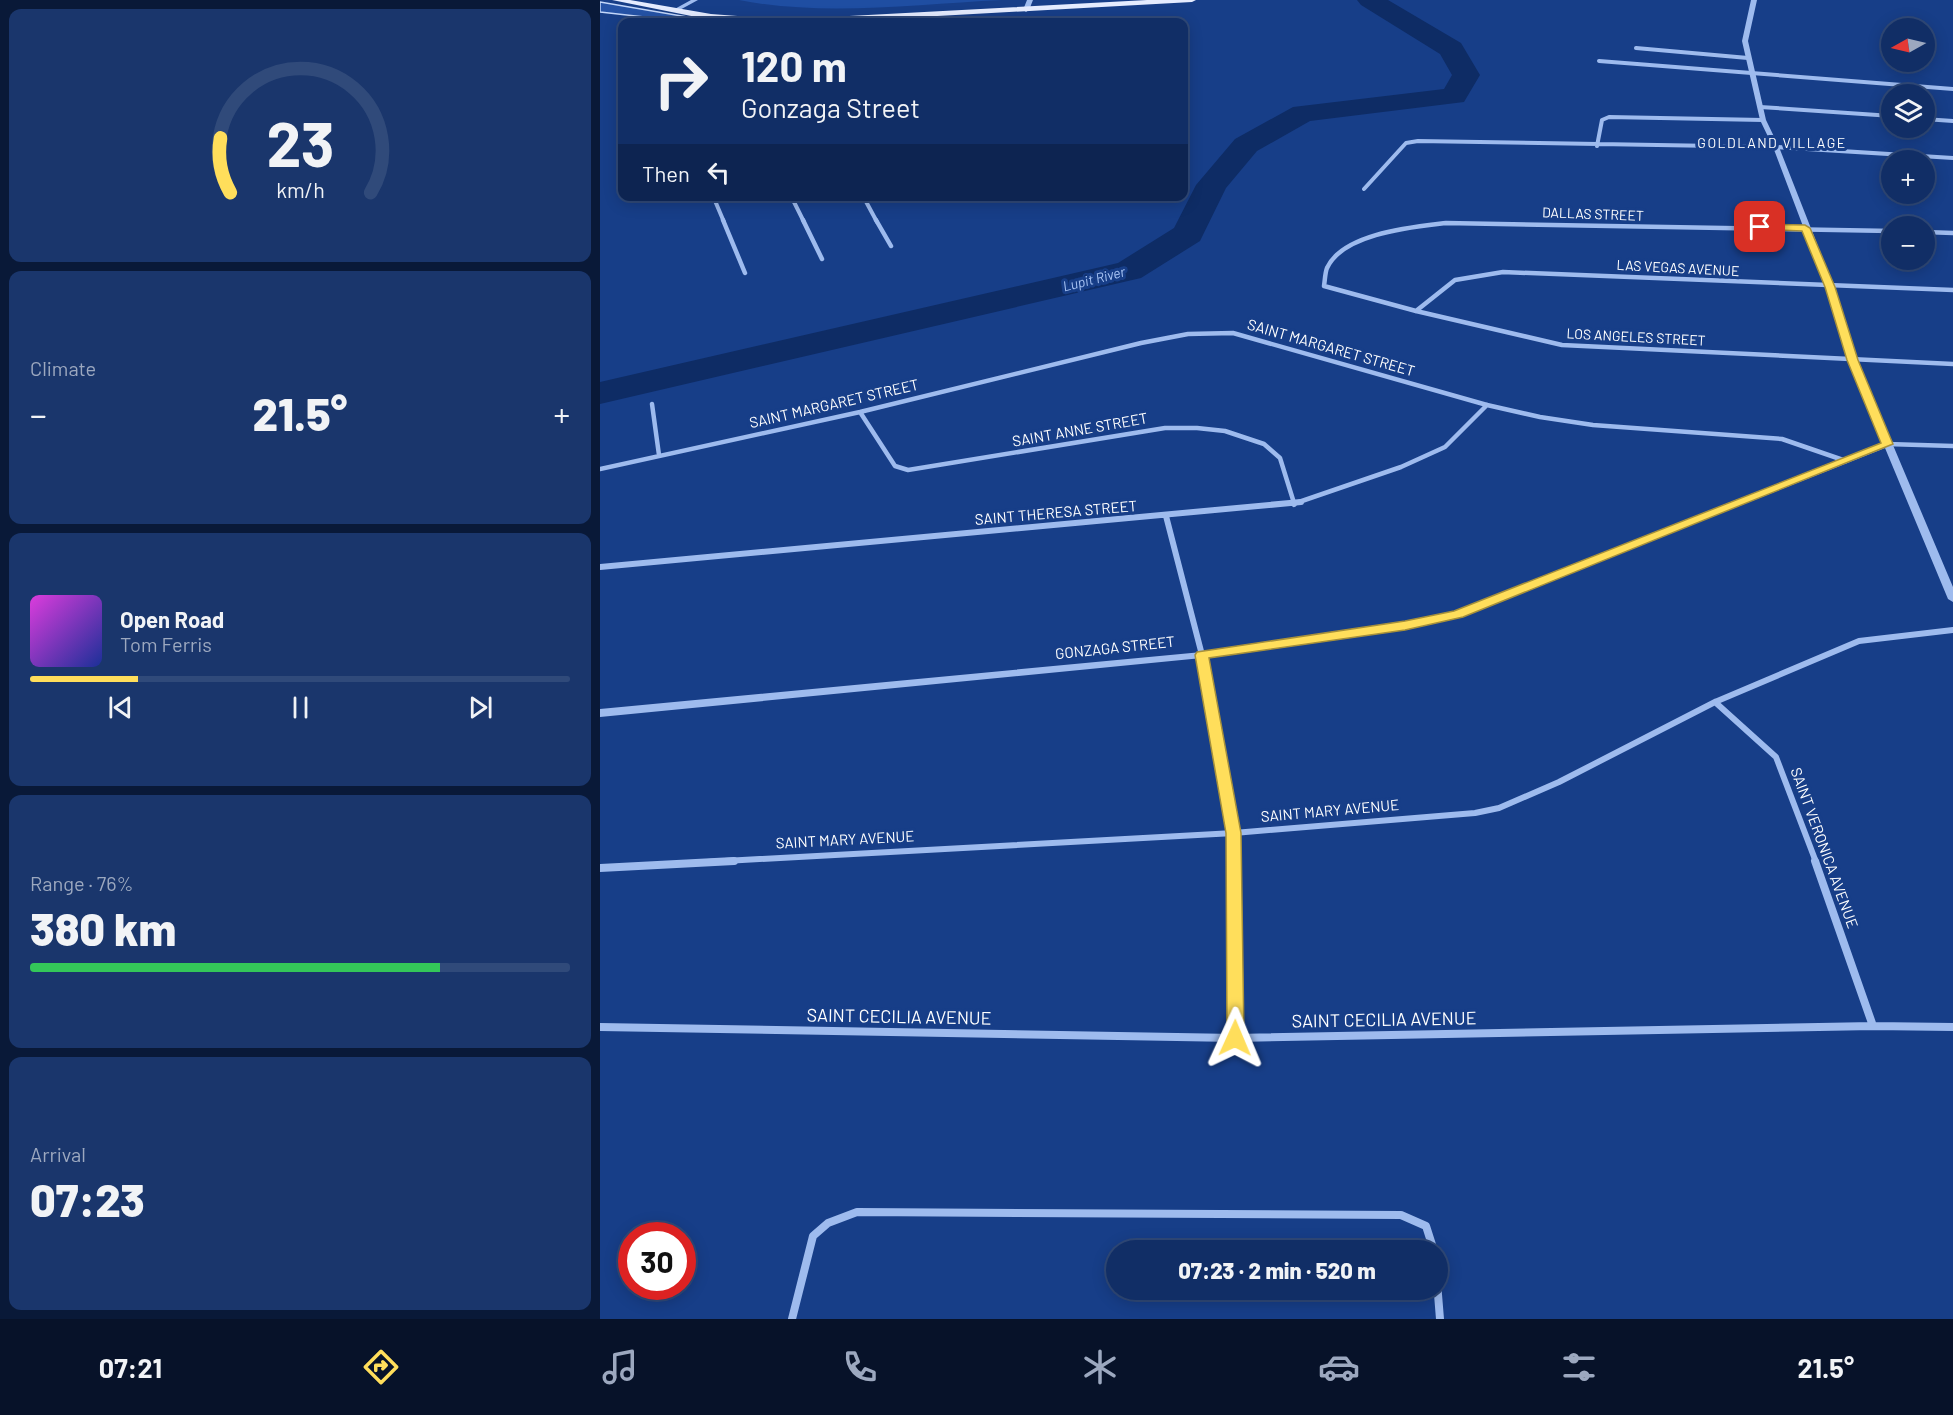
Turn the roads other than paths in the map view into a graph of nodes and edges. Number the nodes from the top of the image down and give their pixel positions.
1 (616, 0) edge
2 (695, 0) edge
3 (1030, 0) edge
4 (1192, 0) edge
5 (1754, 0) edge
6 (1026, 10) junction
7 (674, 11) junction
8 (739, 18) edge
9 (871, 18) edge
10 (1636, 48) dead end
11 (1748, 58) junction
12 (1599, 61) dead end
13 (1751, 71) junction
14 (1953, 89) edge
15 (1760, 107) junction
16 (1881, 115) edge
17 (1763, 120) junction
18 (1935, 120) edge
19 (1953, 121) edge
20 (1597, 146) junction
21 (1776, 147) junction
22 (1953, 158) edge
23 (1364, 189) dead end
24 (715, 201) edge
25 (793, 201) edge
26 (865, 201) edge
27 (1805, 228) junction
28 (1881, 231) edge
29 (1935, 232) edge
30 (1953, 233) edge
31 (891, 246) dead end
32 (822, 259) dead end
33 (745, 273) dead end
34 (1324, 286) joint
35 (1830, 287) junction
36 (1953, 291) edge
37 (1416, 311) junction
38 (1853, 360) junction
39 (1953, 364) edge
40 (652, 404) dead end
41 (1487, 405) junction
42 (860, 412) junction
43 (1887, 444) junction
44 (1953, 446) edge
45 (659, 455) junction
46 (1846, 461) junction
47 (600, 469) edge
48 (1294, 504) junction
49 (1166, 516) junction
50 (600, 567) edge
51 (1953, 599) edge
52 (1953, 630) edge
53 (1202, 655) junction
54 (1715, 702) junction
55 (600, 713) edge
56 (1233, 833) junction
57 (600, 868) edge
58 (1873, 1026) junction
59 (1953, 1027) edge
60 (600, 1028) edge
61 (1235, 1038) junction
62 (1430, 1240) edge
63 (1438, 1300) edge
64 (792, 1319) edge
65 (1440, 1319) edge

1 - 7 main road
2 - 7 street
3 - 6 street
4 - 6 main road
5 - 11 street
6 - 9 main road
7 - 8 main road
10 - 11 street
11 - 13 street
12 - 13 street
13 - 14 street
13 - 15 street
15 - 16 street
15 - 17 street
17 - 20 street
17 - 21 street
18 - 19 street
20 - 21 street
20 - 23 street
21 - 22 street
21 - 27 street
24 - 33 street
25 - 32 street
26 - 31 street
27 - 28 street, DALLAS STREET
27 - 34 street, DALLAS STREET
27 - 35 street
29 - 30 street
34 - 37 street, LOS ANGELES STREET
35 - 36 street, LAS VEGAS AVENUE
35 - 37 street, LAS VEGAS AVENUE
35 - 38 street
37 - 38 street, LOS ANGELES STREET
38 - 39 street, LOS ANGELES STREET
38 - 43 street
40 - 45 street
41 - 42 street, SAINT MARGARET STREET
41 - 46 street, SAINT MARGARET STREET
41 - 48 street, SAINT THERESA STREET
42 - 45 street, SAINT MARGARET STREET
42 - 48 street, SAINT ANNE STREET
43 - 44 street
43 - 46 street, GONZAGA STREET
43 - 51 street
45 - 47 street, SAINT MARGARET STREET
46 - 53 street, GONZAGA STREET
48 - 49 street, SAINT THERESA STREET
49 - 50 street, SAINT THERESA STREET
49 - 53 street
52 - 54 street, SAINT MARY AVENUE
53 - 55 street, GONZAGA STREET
53 - 56 street
54 - 56 street, SAINT MARY AVENUE
54 - 58 street, SAINT VERONICA AVENUE
56 - 57 street, SAINT MARY AVENUE
56 - 61 street
58 - 59 street, SAINT CECILIA AVENUE
58 - 61 street, SAINT CECILIA AVENUE
60 - 61 street, SAINT CECILIA AVENUE
62 - 64 street
63 - 65 street

